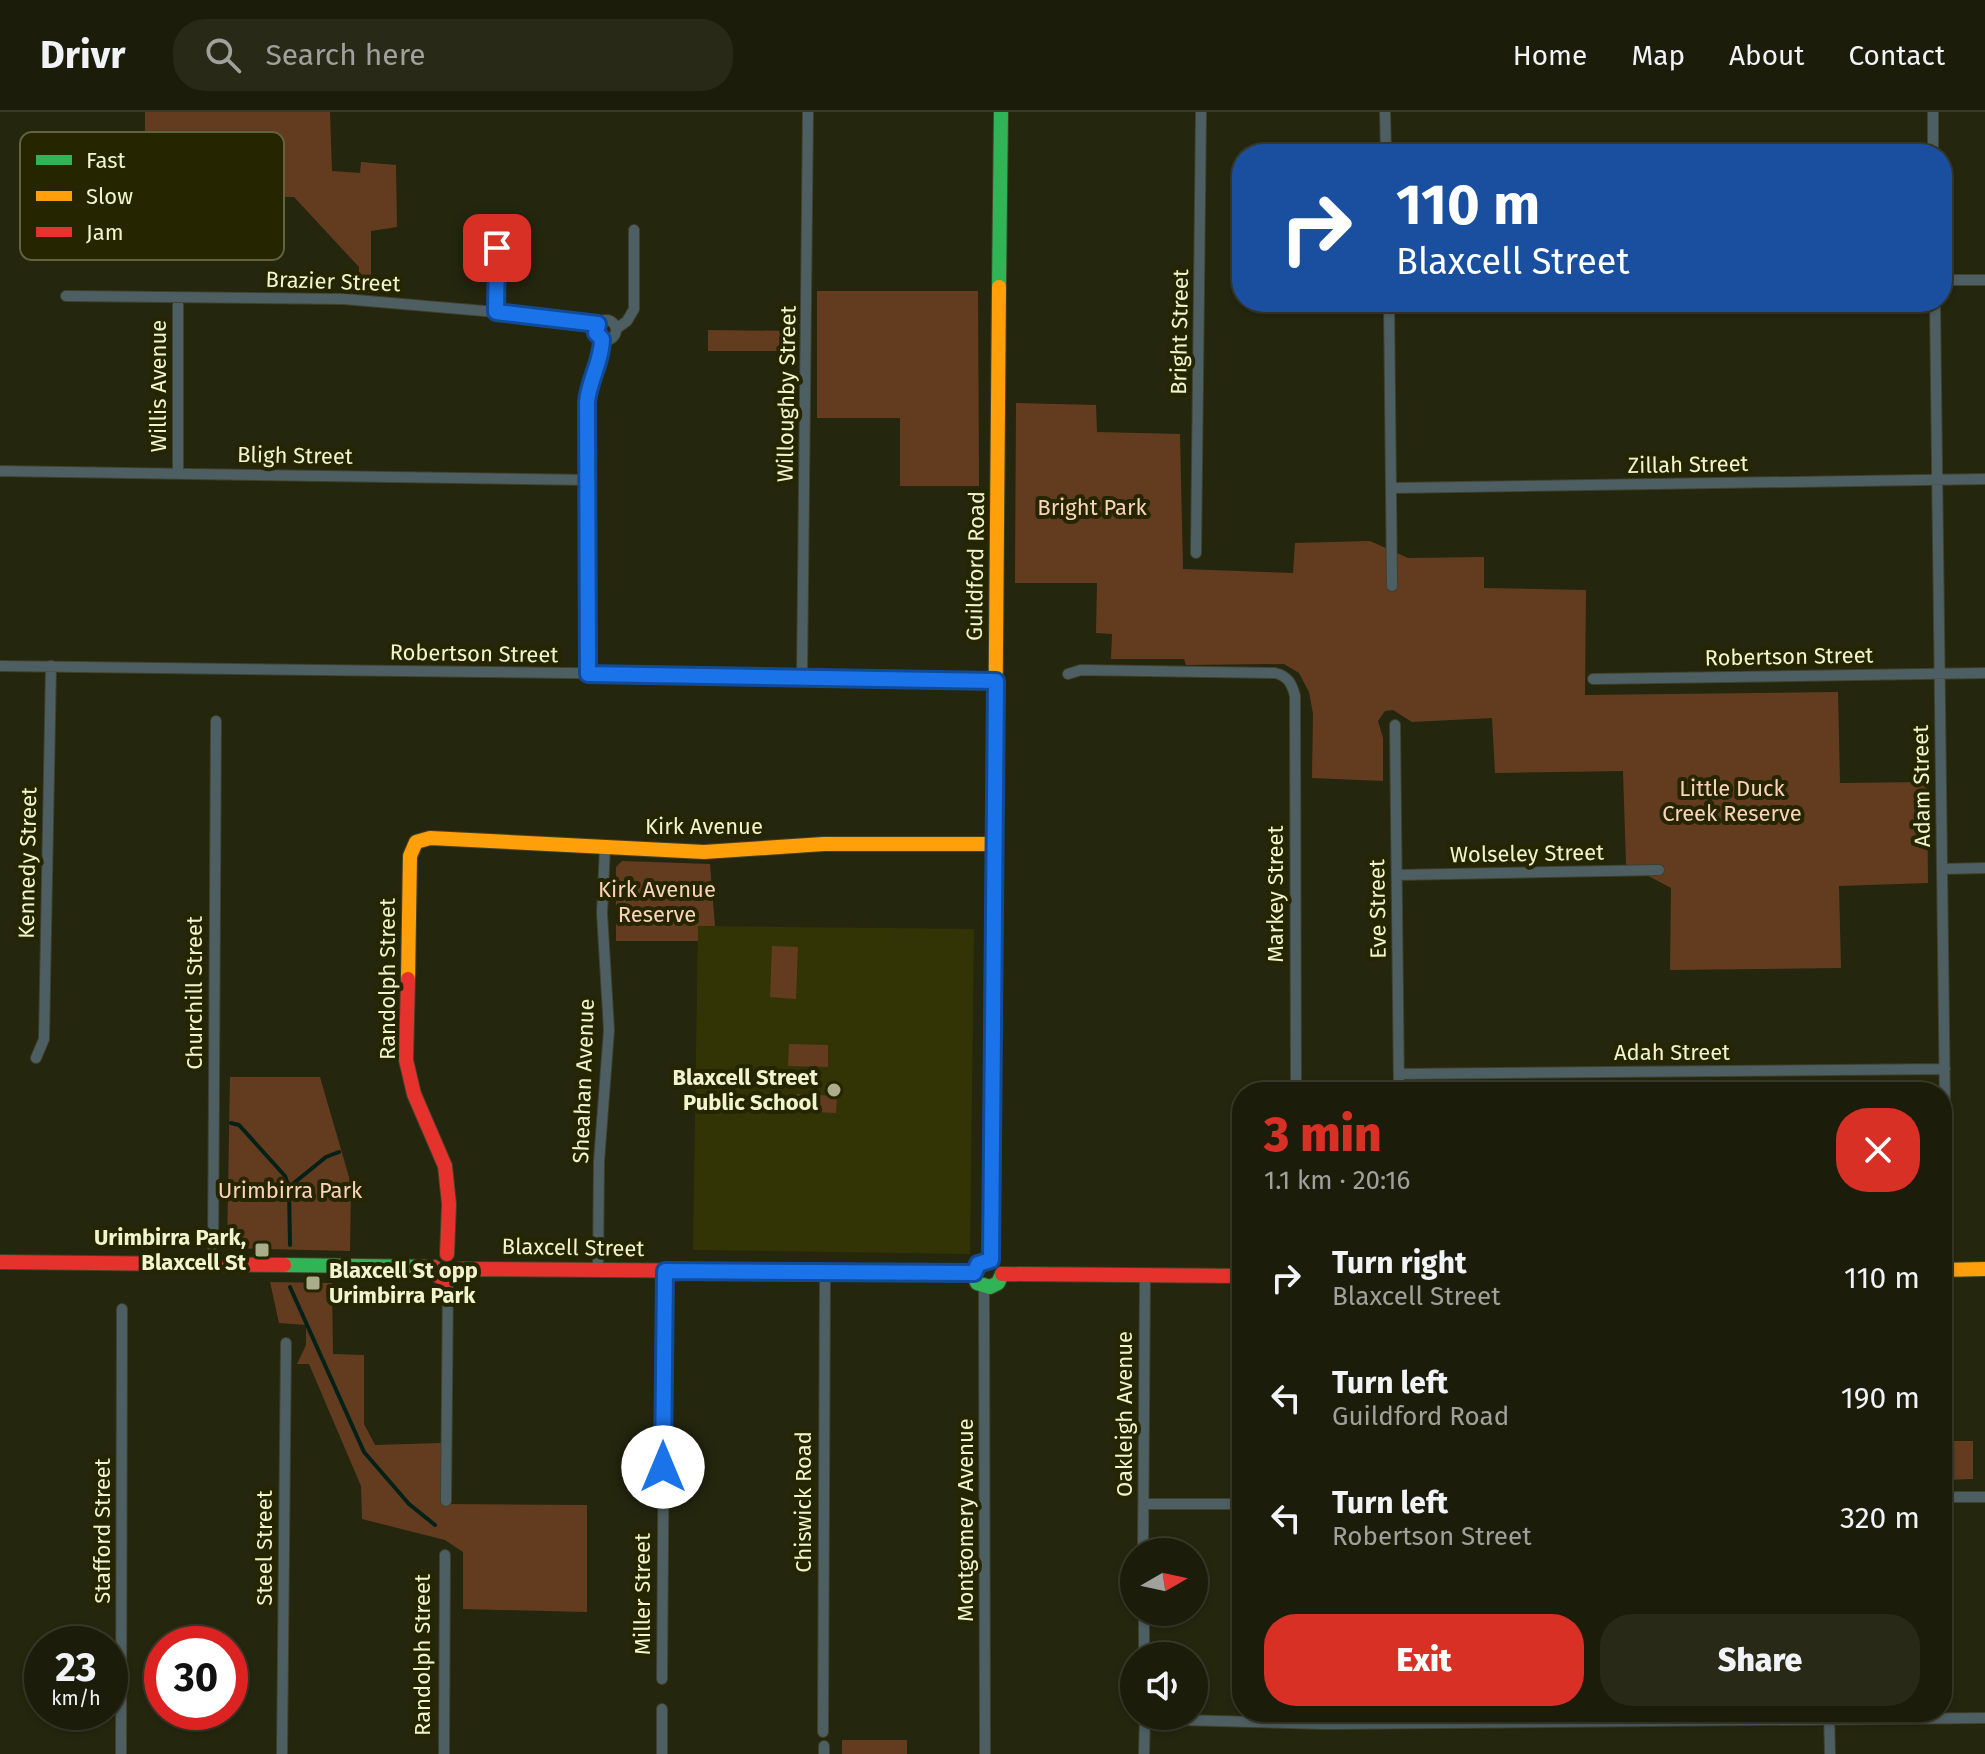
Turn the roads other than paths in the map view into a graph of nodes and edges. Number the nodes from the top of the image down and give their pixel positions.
1 (808, 112) edge
2 (1001, 112) edge
3 (1201, 112) edge
4 (1385, 112) edge
5 (1933, 112) edge
6 (1386, 144) edge
7 (1933, 144) edge
8 (475, 221) dead end
9 (634, 230) dead end
10 (1952, 280) edge
11 (1985, 280) edge
12 (66, 296) dead end
13 (178, 298) junction
14 (496, 312) junction
15 (1389, 312) edge
16 (1935, 312) edge
17 (598, 324) junction
18 (616, 329) junction
19 (602, 339) junction
20 (0, 471) edge
21 (178, 473) junction
22 (1985, 479) edge
23 (588, 480) junction
24 (1937, 480) junction
25 (1391, 488) junction
26 (1196, 553) dead end
27 (1392, 586) dead end
28 (0, 666) edge
29 (51, 666) junction
30 (1940, 673) junction
31 (1985, 673) edge
32 (588, 674) junction
33 (1068, 674) dead end
34 (802, 676) junction
35 (1593, 679) dead end
36 (996, 681) junction
37 (216, 721) dead end
38 (1395, 725) dead end
39 (416, 842) joint
40 (994, 844) junction
41 (605, 847) junction
42 (1985, 868) edge
43 (1942, 869) junction
44 (1659, 870) dead end
45 (1397, 875) junction
46 (36, 1058) dead end
47 (1945, 1069) junction
48 (1399, 1074) junction
49 (1296, 1082) edge
50 (1399, 1082) edge
51 (1945, 1082) edge
52 (447, 1254) junction
53 (991, 1260) junction
54 (0, 1262) edge
55 (213, 1264) junction
56 (434, 1267) junction
57 (460, 1269) junction
58 (598, 1269) junction
59 (1985, 1269) edge
60 (1952, 1270) edge
61 (665, 1271) junction
62 (825, 1273) junction
63 (974, 1273) junction
64 (1002, 1274) junction
65 (1232, 1276) edge
66 (1145, 1277) junction
67 (448, 1280) junction
68 (984, 1287) junction
69 (122, 1309) dead end
70 (286, 1343) dead end
71 (1952, 1497) edge
72 (1985, 1497) edge
73 (446, 1501) dead end
74 (1144, 1504) junction
75 (1232, 1504) edge
76 (1143, 1538) edge
77 (445, 1555) dead end
78 (662, 1679) dead end
79 (662, 1709) dead end
80 (1952, 1718) edge
81 (1985, 1718) edge
82 (1208, 1720) edge
83 (1232, 1721) edge
84 (1265, 1722) edge
85 (1451, 1722) edge
86 (1829, 1722) edge
87 (1145, 1730) edge
88 (823, 1732) dead end
89 (121, 1754) edge
90 (282, 1754) edge
91 (444, 1754) edge
92 (662, 1754) edge
93 (985, 1754) edge
94 (1144, 1754) edge
95 (1830, 1754) edge

1 - 34 street, Willoughby Street
2 - 36 street, Guildford Road
3 - 26 street, Bright Street
4 - 6 street
5 - 7 street
8 - 14 street
9 - 18 street
10 - 11 street
12 - 13 street, Brazier Street
13 - 14 street, Brazier Street
13 - 21 street, Willis Avenue
14 - 17 street, Brazier Street
15 - 25 street
16 - 24 street, Adam Street
17 - 18 street
17 - 19 street
18 - 19 street
19 - 23 street
20 - 21 street, Bligh Street
21 - 23 street, Bligh Street
22 - 24 street, Zillah Street
23 - 32 street
24 - 25 street, Zillah Street
24 - 30 street, Adam Street
25 - 27 street
28 - 29 street, Robertson Street
29 - 32 street, Robertson Street
29 - 46 street, Kennedy Street
30 - 31 street, Robertson Street
30 - 35 street, Robertson Street
30 - 43 street, Adam Street
32 - 34 street, Robertson Street
33 - 49 street, Markey Street
34 - 36 street, Robertson Street
36 - 40 street, Guildford Road
37 - 55 street, Churchill Street
38 - 45 street, Eve Street
39 - 41 street, Kirk Avenue
39 - 52 street, Randolph Street
40 - 41 street, Kirk Avenue
40 - 53 street, Guildford Road
41 - 58 street, Sheahan Avenue
42 - 43 street
43 - 47 street, Adam Street
44 - 45 street, Wolseley Street
45 - 48 street, Eve Street
47 - 48 street, Adah Street
47 - 51 street, Adam Street
48 - 50 street, Eve Street
52 - 56 street
52 - 57 street
53 - 63 street
53 - 64 street
54 - 55 street
55 - 56 street
56 - 67 street
57 - 58 street, Blaxcell Street
57 - 67 street
58 - 61 street, Blaxcell Street
59 - 60 street
61 - 62 street, Blaxcell Street
61 - 78 street, Miller Street
62 - 63 street, Blaxcell Street
62 - 88 street, Chiswick Road
63 - 68 street
64 - 66 street
64 - 68 street
65 - 66 street
66 - 74 street, Oakleigh Avenue
67 - 73 street
68 - 93 street, Montgomery Avenue
69 - 89 street, Stafford Street
70 - 90 street, Steel Street
71 - 72 street
74 - 75 street
74 - 76 street, Oakleigh Avenue
77 - 91 street, Randolph Street
79 - 92 street
80 - 81 street
82 - 83 street
84 - 85 street
86 - 95 street
87 - 94 street

